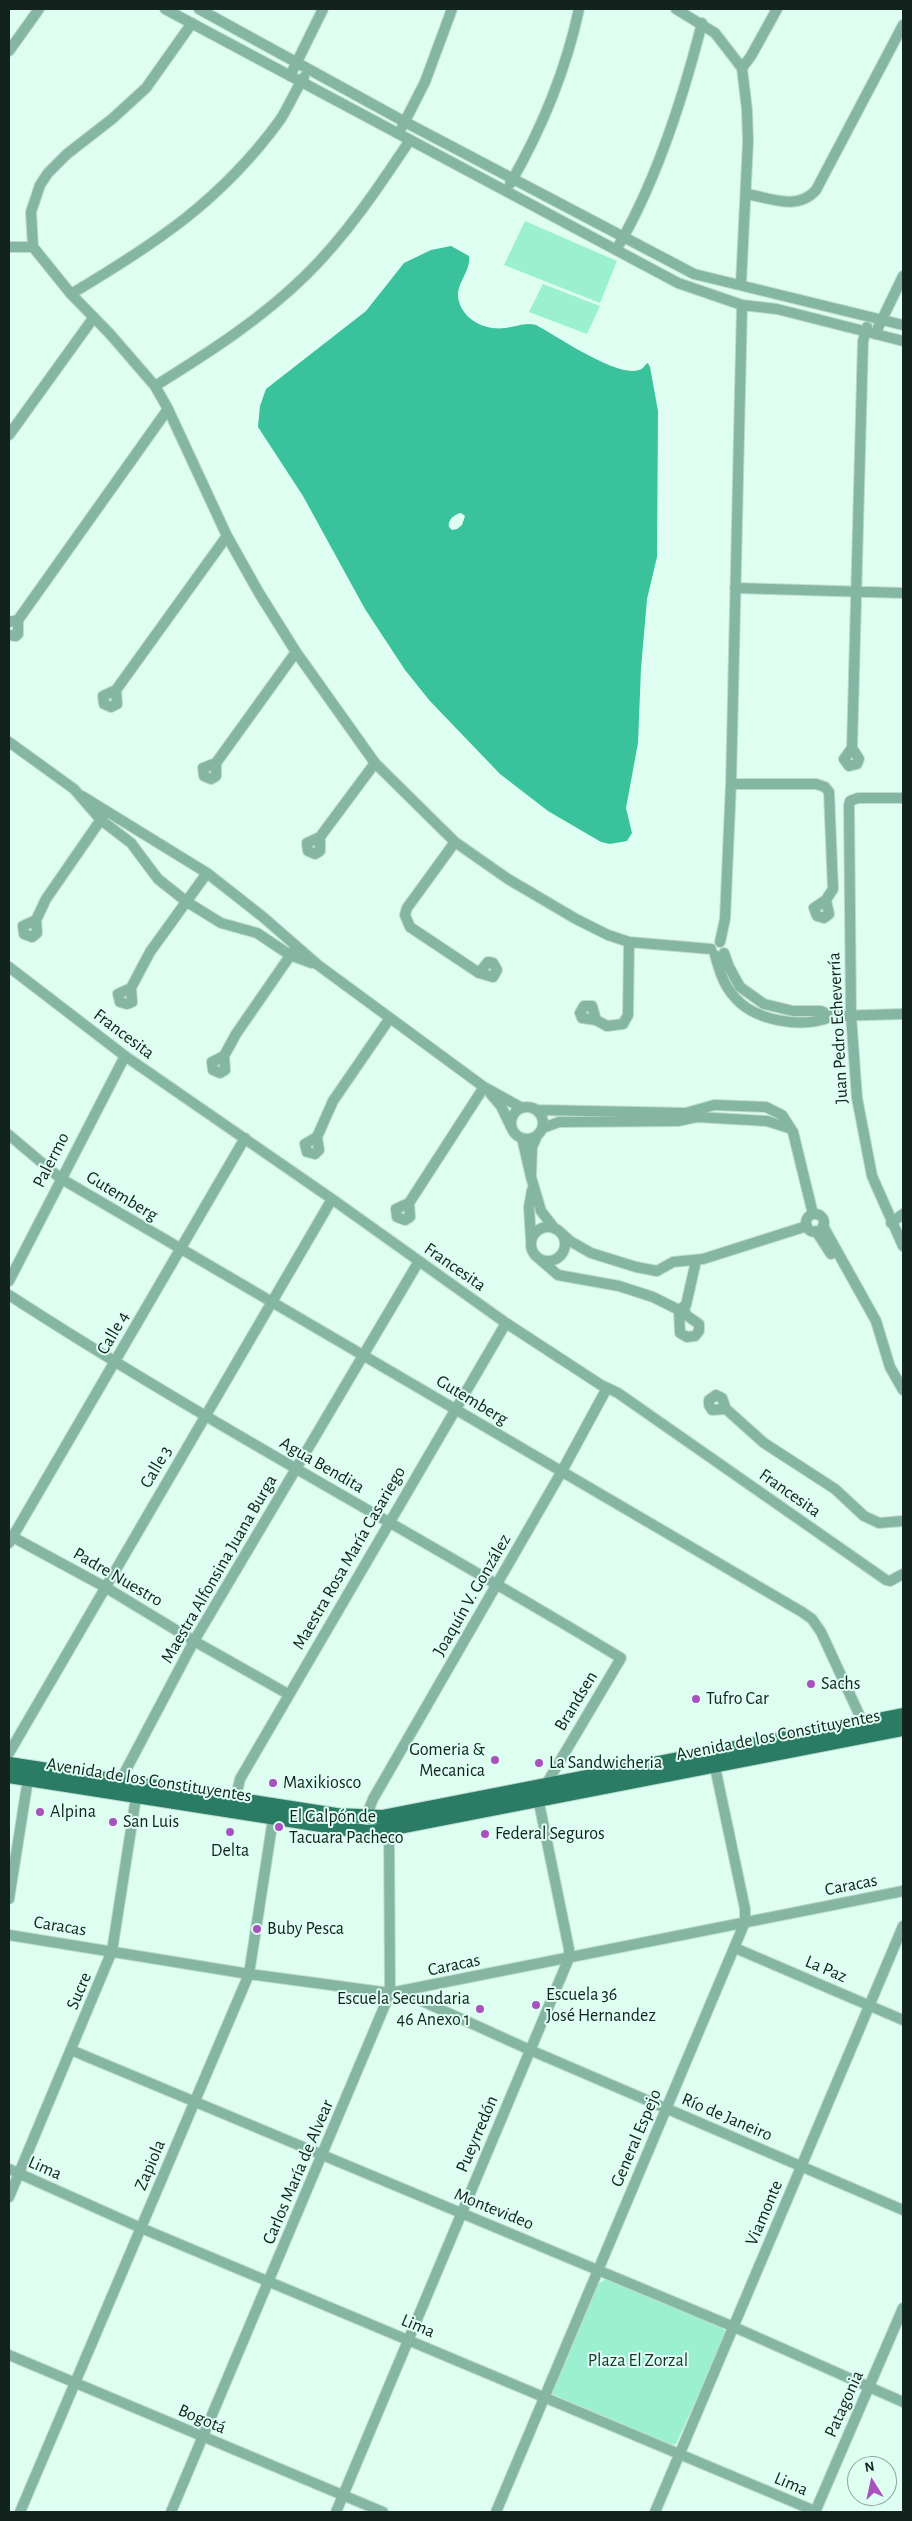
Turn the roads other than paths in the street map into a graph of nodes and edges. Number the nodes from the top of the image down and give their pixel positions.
1 (39, 9) edge
2 (165, 9) edge
3 (323, 9) edge
4 (452, 9) edge
5 (579, 9) edge
6 (676, 9) edge
7 (777, 9) edge
8 (202, 10) edge
9 (179, 12) edge
10 (702, 23) junction
11 (194, 24) junction
12 (903, 25) edge
13 (9, 51) edge
14 (298, 62) junction
15 (309, 68) junction
16 (742, 68) junction
17 (290, 76) junction
18 (301, 82) junction
19 (405, 122) junction
20 (422, 131) junction
21 (398, 134) junction
22 (412, 142) junction
23 (513, 178) junction
24 (506, 191) junction
25 (747, 194) junction
26 (624, 237) junction
27 (9, 247) edge
28 (33, 247) junction
29 (616, 250) junction
30 (903, 276) edge
31 (737, 283) junction
32 (757, 288) junction
33 (71, 294) junction
34 (728, 301) junction
35 (742, 305) junction
36 (758, 307) junction
37 (94, 317) junction
38 (875, 318) junction
39 (903, 325) edge
40 (870, 333) junction
41 (903, 341) edge
42 (155, 386) junction
43 (168, 409) junction
44 (9, 435) edge
45 (227, 536) junction
46 (735, 588) junction
47 (857, 592) junction
48 (903, 593) edge
49 (14, 621) edge
50 (9, 635) edge
51 (296, 652) junction
52 (116, 690) dead end
53 (9, 742) edge
54 (852, 748) dead end
55 (216, 762) dead end
56 (375, 763) junction
57 (731, 784) junction
58 (82, 796) junction
59 (903, 798) edge
60 (107, 810) junction
61 (101, 820) junction
62 (320, 837) dead end
63 (455, 842) junction
64 (207, 874) junction
65 (826, 900) dead end
66 (187, 902) junction
67 (36, 920) dead end
68 (629, 942) junction
69 (296, 946) junction
70 (717, 952) junction
71 (290, 955) junction
72 (318, 965) junction
73 (9, 966) edge
74 (479, 973) dead end
75 (131, 988) dead end
76 (903, 1014) edge
77 (851, 1015) junction
78 (390, 1018) junction
79 (596, 1020) dead end
80 (125, 1056) junction
81 (224, 1056) dead end
82 (484, 1087) junction
83 (522, 1108) junction
84 (536, 1110) junction
85 (691, 1115) junction
86 (512, 1128) junction
87 (540, 1132) junction
88 (9, 1135) edge
89 (317, 1137) dead end
90 (245, 1138) junction
91 (522, 1138) junction
92 (60, 1178) junction
93 (532, 1182) junction
94 (332, 1198) junction
95 (409, 1203) dead end
96 (813, 1214) junction
97 (903, 1214) edge
98 (891, 1223) junction
99 (815, 1228) junction
100 (557, 1230) junction
101 (531, 1241) junction
102 (903, 1246) edge
103 (180, 1250) junction
104 (536, 1256) junction
105 (419, 1261) junction
106 (696, 1261) junction
107 (9, 1281) edge
108 (9, 1296) edge
109 (271, 1302) junction
110 (506, 1323) junction
111 (364, 1354) junction
112 (114, 1363) junction
113 (894, 1375) junction
114 (903, 1382) edge
115 (607, 1388) junction
116 (903, 1390) edge
117 (455, 1409) junction
118 (726, 1409) dead end
119 (206, 1415) junction
120 (296, 1469) junction
121 (562, 1471) junction
122 (903, 1521) edge
123 (388, 1522) junction
124 (10, 1539) edge
125 (903, 1574) edge
126 (497, 1583) junction
127 (105, 1587) junction
128 (194, 1642) junction
129 (621, 1658) joint
130 (288, 1694) junction
131 (903, 1715) edge
132 (903, 1729) edge
133 (865, 1730) junction
134 (9, 1753) edge
135 (9, 1764) edge
136 (715, 1767) junction
137 (9, 1776) edge
138 (28, 1779) junction
139 (543, 1786) junction
140 (116, 1788) junction
141 (137, 1791) junction
142 (539, 1802) junction
143 (234, 1806) junction
144 (366, 1817) junction
145 (273, 1819) junction
146 (389, 1830) junction
147 (903, 1891) edge
148 (9, 1899) edge
149 (744, 1922) junction
150 (903, 1926) edge
151 (9, 1935) edge
152 (735, 1948) junction
153 (112, 1951) junction
154 (569, 1958) junction
155 (249, 1974) junction
156 (402, 1992) junction
157 (390, 1993) junction
158 (870, 2006) junction
159 (903, 2020) edge
160 (71, 2050) junction
161 (530, 2050) junction
162 (195, 2102) junction
163 (666, 2108) junction
164 (322, 2155) junction
165 (802, 2166) junction
166 (14, 2171) edge
167 (9, 2197) edge
168 (903, 2210) edge
169 (462, 2214) junction
170 (141, 2228) junction
171 (598, 2270) junction
172 (269, 2282) junction
173 (903, 2308) edge
174 (734, 2327) junction
175 (409, 2340) junction
176 (9, 2355) edge
177 (73, 2383) junction
178 (870, 2387) junction
179 (544, 2397) junction
180 (903, 2402) edge
181 (202, 2437) junction
182 (680, 2454) junction
183 (343, 2496) junction
184 (20, 2512) edge
185 (171, 2512) edge
186 (336, 2512) edge
187 (383, 2512) edge
188 (496, 2512) edge
189 (655, 2512) edge
190 (815, 2512) edge

1 - 13 street
2 - 9 street
3 - 14 street
4 - 19 street
5 - 23 street
6 - 10 street
7 - 16 street
8 - 11 street
8 - 14 street
9 - 11 street
10 - 16 street
10 - 26 street
11 - 17 street
11 - 28 street
12 - 25 street
14 - 15 street
14 - 17 street
15 - 18 street
15 - 19 street
16 - 25 street
17 - 18 street
18 - 21 street
18 - 33 street
19 - 20 street
19 - 21 street
20 - 22 street
20 - 23 street
21 - 22 street
22 - 24 street
22 - 42 street
23 - 24 street
23 - 26 street
24 - 29 street
25 - 31 street
26 - 29 street
26 - 31 street
27 - 28 street
28 - 33 street
29 - 34 street
30 - 38 street
31 - 32 street
31 - 34 street
32 - 36 street
32 - 38 street
33 - 37 street
34 - 35 street
35 - 36 street
35 - 46 street
36 - 40 street
37 - 42 street
37 - 44 street
38 - 39 street
38 - 40 street
40 - 41 street
40 - 47 street
42 - 43 street
43 - 45 street
43 - 49 street
45 - 51 street
45 - 52 street
46 - 47 street
46 - 57 street
47 - 48 street
47 - 54 street
49 - 50 street
51 - 55 street
51 - 56 street
53 - 58 street
56 - 62 street
56 - 63 street
57 - 65 street
57 - 70 street
58 - 60 street
58 - 61 street
59 - 77 street, Juan Pedro Echeverría
60 - 61 street
60 - 64 street
61 - 66 street
61 - 67 street
63 - 68 street
63 - 74 street
64 - 66 street
64 - 69 street
66 - 71 street
66 - 75 street
68 - 70 street
68 - 79 street
69 - 71 street
69 - 72 street
70 - 77 street
71 - 72 street
71 - 81 street
72 - 78 street
73 - 80 street, Francesita
76 - 77 street
77 - 98 street, Juan Pedro Echeverría
78 - 82 street
78 - 89 street
80 - 90 street, Francesita
80 - 92 street, Palermo
82 - 83 street
82 - 86 street
82 - 95 street
83 - 84 street
83 - 86 street
84 - 85 street
84 - 87 street
85 - 87 street
85 - 96 street
86 - 91 street
87 - 91 street
87 - 93 street
88 - 92 street, Gutemberg
90 - 94 street, Francesita
90 - 103 street, Calle 4
91 - 93 street
92 - 103 street, Gutemberg
92 - 107 street, Palermo
93 - 100 street
93 - 101 street
94 - 105 street, Francesita
94 - 109 street, Calle 3
96 - 99 street
96 - 99 street
97 - 98 street
98 - 102 street, Juan Pedro Echeverría
99 - 106 street
99 - 113 street
100 - 101 street
100 - 104 street
100 - 106 street
101 - 104 street
103 - 109 street, Gutemberg
103 - 112 street, Calle 4
104 - 106 street
105 - 110 street, Francesita
105 - 111 street, Maestra Alfonsina Juana Burga
108 - 112 street, Agua Bendita
109 - 111 street, Gutemberg
109 - 119 street, Calle 3
110 - 115 street, Francesita
110 - 117 street, Maestra Rosa María Casariego
111 - 117 street, Gutemberg
111 - 120 street, Maestra Alfonsina Juana Burga
112 - 119 street, Agua Bendita
112 - 124 street, Calle 4
113 - 114 street
113 - 116 street
115 - 121 street, Joaquín V. González
115 - 125 street, Francesita
117 - 121 street, Gutemberg
117 - 123 street, Maestra Rosa María Casariego
118 - 122 street
119 - 120 street, Agua Bendita
119 - 127 street, Calle 3
120 - 123 street, Agua Bendita
120 - 128 street, Maestra Alfonsina Juana Burga
121 - 126 street, Joaquín V. González
121 - 133 street, Gutemberg
123 - 126 street, Agua Bendita
123 - 130 street, Maestra Rosa María Casariego
124 - 127 street, Padre Nuestro
126 - 129 street, Agua Bendita
126 - 144 street, Joaquín V. González
127 - 128 street, Padre Nuestro
127 - 134 street, Calle 3
128 - 130 street, Padre Nuestro
128 - 140 street, Maestra Alfonsina Juana Burga
129 - 139 street, Brandsen
130 - 143 street, Maestra Rosa María Casariego
131 - 133 main road, Avenida de los Constituyentes
132 - 133 main road, Avenida de los Constituyentes
133 - 136 main road, Avenida de los Constituyentes
133 - 139 main road, Avenida de los Constituyentes
135 - 140 main road, Avenida de los Constituyentes
136 - 142 main road, Avenida de los Constituyentes
136 - 149 street, General Espejo
137 - 138 main road, Avenida de los Constituyentes
138 - 140 main road, Avenida de los Constituyentes
138 - 148 street
139 - 142 street, Pueyrredón
139 - 144 main road, Avenida de los Constituyentes
140 - 141 main road, Avenida de los Constituyentes
141 - 143 main road, Avenida de los Constituyentes
141 - 153 street, Sucre
142 - 146 main road, Avenida de los Constituyentes
142 - 154 street, Pueyrredón
143 - 144 main road, Avenida de los Constituyentes
143 - 145 main road, Avenida de los Constituyentes
145 - 146 main road, Avenida de los Constituyentes
145 - 155 street, Zapiola
146 - 157 street, Carlos María de Alvear
147 - 149 street, Caracas
149 - 152 street, General Espejo
149 - 154 street, Caracas
150 - 158 street, Viamonte
151 - 153 street, Caracas
152 - 158 street, La Paz
152 - 163 street, General Espejo
153 - 155 street, Caracas
153 - 160 street, Sucre
154 - 156 street, Caracas
154 - 161 street, Pueyrredón
155 - 157 street, Caracas
155 - 162 street, Zapiola
156 - 157 street, Caracas
156 - 161 street, Río de Janeiro
157 - 164 street, Carlos María de Alvear
158 - 159 street, La Paz
158 - 165 street, Viamonte
160 - 162 street, Montevideo
160 - 166 street, Sucre
161 - 163 street, Río de Janeiro
161 - 169 street, Pueyrredón
162 - 164 street, Montevideo
162 - 170 street, Zapiola
163 - 165 street, Río de Janeiro
163 - 171 street, General Espejo
164 - 169 street, Montevideo
164 - 172 street, Carlos María de Alvear
165 - 168 street, Río de Janeiro
165 - 174 street, Viamonte
166 - 167 street, Sucre
166 - 170 street, Lima
169 - 171 street, Montevideo
169 - 175 street, Pueyrredón
170 - 172 street, Lima
170 - 177 street, Zapiola
171 - 174 street, Montevideo
171 - 179 street, General Espejo
172 - 175 street, Lima
172 - 181 street, Carlos María de Alvear
173 - 178 street, Patagonia
174 - 178 street, Montevideo
174 - 182 street, Viamonte
175 - 179 street, Lima
175 - 183 street, Pueyrredón
176 - 177 street, Bogotá
177 - 181 street, Bogotá
177 - 184 street, Zapiola
178 - 180 street, Montevideo
178 - 190 street, Patagonia
179 - 182 street, Lima
179 - 188 street, General Espejo
181 - 183 street, Bogotá
181 - 185 street, Carlos María de Alvear
182 - 189 street, Viamonte
182 - 190 street, Lima
183 - 186 street, Pueyrredón
183 - 187 street, Bogotá

